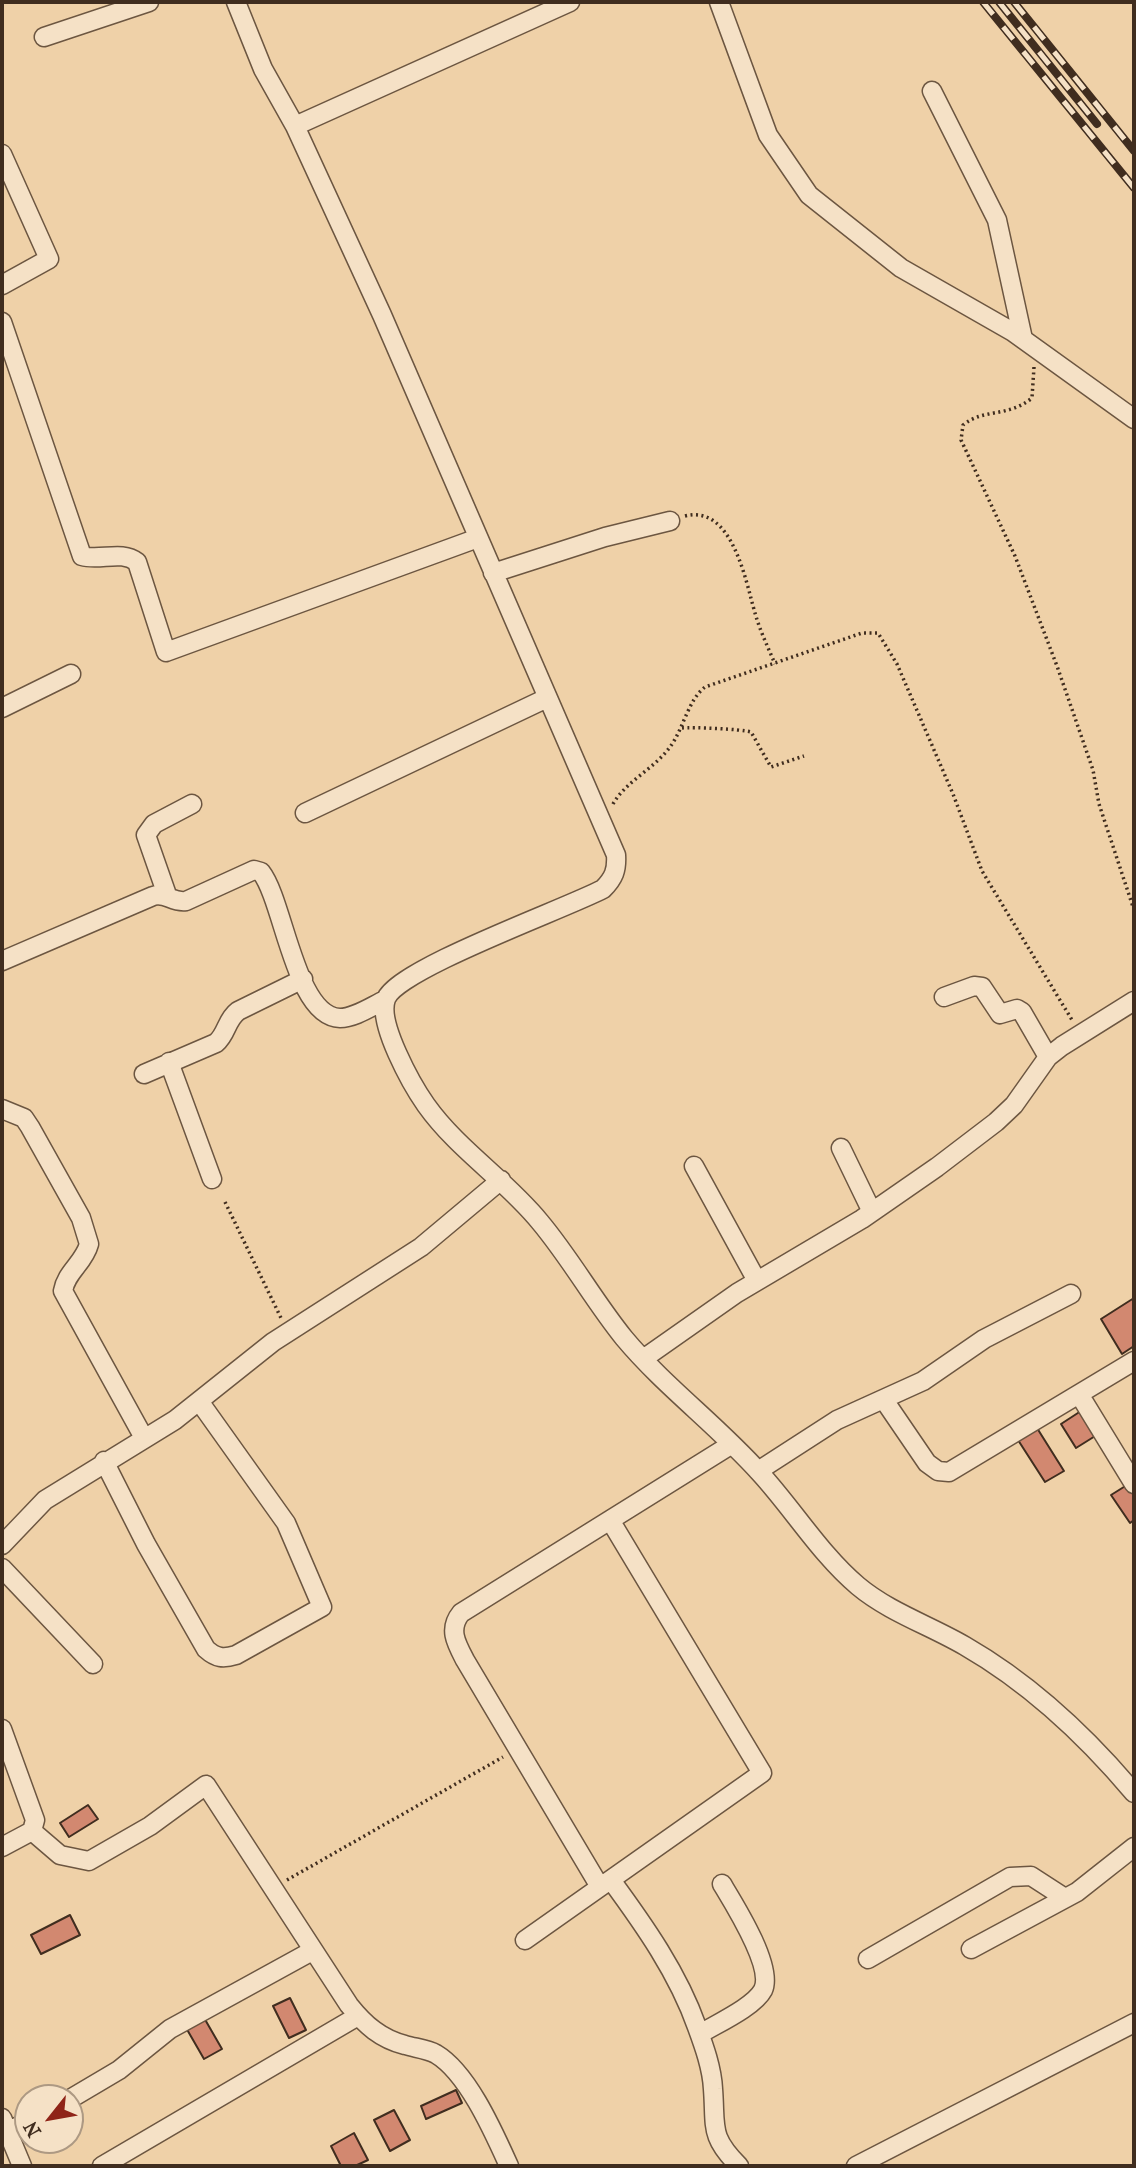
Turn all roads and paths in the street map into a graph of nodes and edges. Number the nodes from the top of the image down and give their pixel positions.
1 (149, 2) edge
2 (236, 2) edge
3 (570, 2) edge
4 (719, 2) edge
5 (44, 37) dead end
6 (932, 91) dead end
7 (295, 127) junction
8 (2, 154) edge
9 (2, 285) edge
10 (2, 322) edge
11 (1028, 342) junction
12 (1134, 419) edge
13 (670, 522) joint
14 (478, 538) junction
15 (493, 573) junction
16 (775, 664) junction
17 (71, 674) dead end
18 (547, 698) junction
19 (2, 708) edge
20 (682, 729) junction
21 (804, 756) dead end
22 (192, 804) dead end
23 (305, 813) dead end
24 (603, 824) junction
25 (167, 895) junction
26 (1134, 910) edge
27 (2, 961) edge
28 (303, 979) junction
29 (944, 998) dead end
30 (385, 1000) junction
31 (1134, 1001) edge
32 (1081, 1033) junction
33 (1048, 1057) junction
34 (169, 1062) junction
35 (144, 1074) dead end
36 (2, 1108) edge
37 (841, 1148) dead end
38 (694, 1166) dead end
39 (212, 1179) dead end
40 (501, 1180) junction
41 (225, 1202) dead end
42 (872, 1212) junction
43 (757, 1280) junction
44 (1071, 1294) dead end
45 (288, 1333) junction
46 (643, 1359) junction
47 (1134, 1361) edge
48 (1079, 1394) junction
49 (884, 1400) junction
50 (199, 1401) junction
51 (144, 1438) junction
52 (732, 1444) junction
53 (104, 1461) junction
54 (758, 1471) junction
55 (1134, 1484) edge
56 (610, 1520) junction
57 (2, 1545) edge
58 (2, 1568) edge
59 (93, 1664) dead end
60 (2, 1729) edge
61 (517, 1749) junction
62 (1134, 1794) edge
63 (32, 1831) junction
64 (2, 1847) edge
65 (1134, 1847) edge
66 (606, 1883) junction
67 (722, 1884) dead end
68 (271, 1889) junction
69 (1065, 1898) junction
70 (525, 1940) dead end
71 (971, 1949) dead end
72 (312, 1951) junction
73 (868, 1959) dead end
74 (358, 2016) junction
75 (1134, 2023) edge
76 (700, 2034) junction
77 (84, 2091) edge
78 (5, 2125) edge
79 (22, 2166) edge
80 (102, 2166) edge
81 (509, 2166) edge
82 (739, 2166) edge
83 (856, 2166) edge

1 - 5 street
2 - 7 street
3 - 7 street
4 - 11 street
6 - 11 street
7 - 14 street
8 - 9 street
10 - 14 street
11 - 12 street
11 - 26 path
13 - 15 street
13 - 16 path
14 - 15 street
15 - 18 street
16 - 20 path
16 - 32 path
17 - 19 street
18 - 23 street
18 - 24 street
20 - 21 path
20 - 24 path
22 - 25 street
24 - 30 street
25 - 27 street
25 - 28 street
28 - 30 street
28 - 34 street
29 - 33 street
30 - 40 street
31 - 32 street
32 - 33 street
33 - 42 street
34 - 35 street
34 - 39 street
36 - 51 street
37 - 42 street
38 - 43 street
40 - 45 street
40 - 46 street
41 - 45 path
42 - 43 street
43 - 46 street
44 - 49 street
45 - 50 street
46 - 52 street
47 - 48 street
48 - 49 street
48 - 55 street
49 - 54 street
50 - 51 street
50 - 53 street
51 - 53 street
52 - 54 street
52 - 56 street
53 - 57 street
54 - 62 street
56 - 61 street
56 - 66 street
58 - 59 street
60 - 63 street
61 - 66 street
61 - 68 path
63 - 64 street
63 - 68 street
65 - 69 street
66 - 70 street
66 - 76 street
67 - 76 street
68 - 72 street
69 - 71 street
69 - 73 street
72 - 74 street
72 - 77 street
74 - 80 street
74 - 81 street
75 - 83 street
76 - 82 street
78 - 79 street

